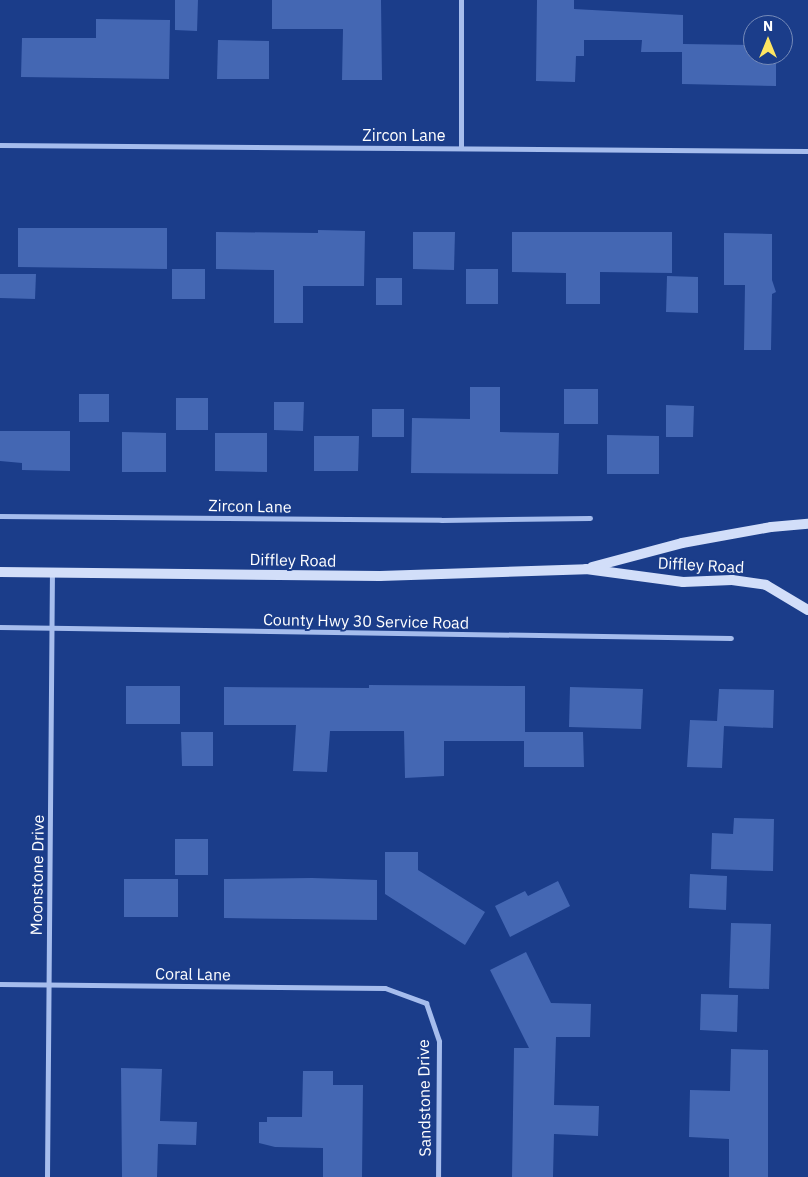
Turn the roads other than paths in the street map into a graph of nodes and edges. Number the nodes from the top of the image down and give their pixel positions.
1 (461, 0) edge
2 (0, 145) edge
3 (461, 148) junction
4 (808, 150) edge
5 (0, 516) edge
6 (590, 518) dead end
7 (808, 524) edge
8 (586, 569) junction
9 (0, 572) edge
10 (52, 573) junction
11 (808, 610) edge
12 (0, 627) edge
13 (52, 629) junction
14 (731, 638) dead end
15 (0, 984) edge
16 (48, 985) junction
17 (385, 988) joint
18 (46, 1177) edge
19 (438, 1177) edge

1 - 3 street
2 - 3 street, Zircon Lane
3 - 4 street, Zircon Lane
5 - 6 street, Zircon Lane
7 - 8 main road, Diffley Road
8 - 10 main road, Diffley Road
8 - 11 main road, Diffley Road
9 - 10 main road, Diffley Road
10 - 13 street, Moonstone Drive
12 - 13 street, County Hwy 30 Service Road
13 - 14 street, County Hwy 30 Service Road
13 - 16 street, Moonstone Drive
15 - 16 street, Coral Lane
16 - 17 street, Coral Lane
16 - 18 street, Moonstone Drive
17 - 19 street, Sandstone Drive

